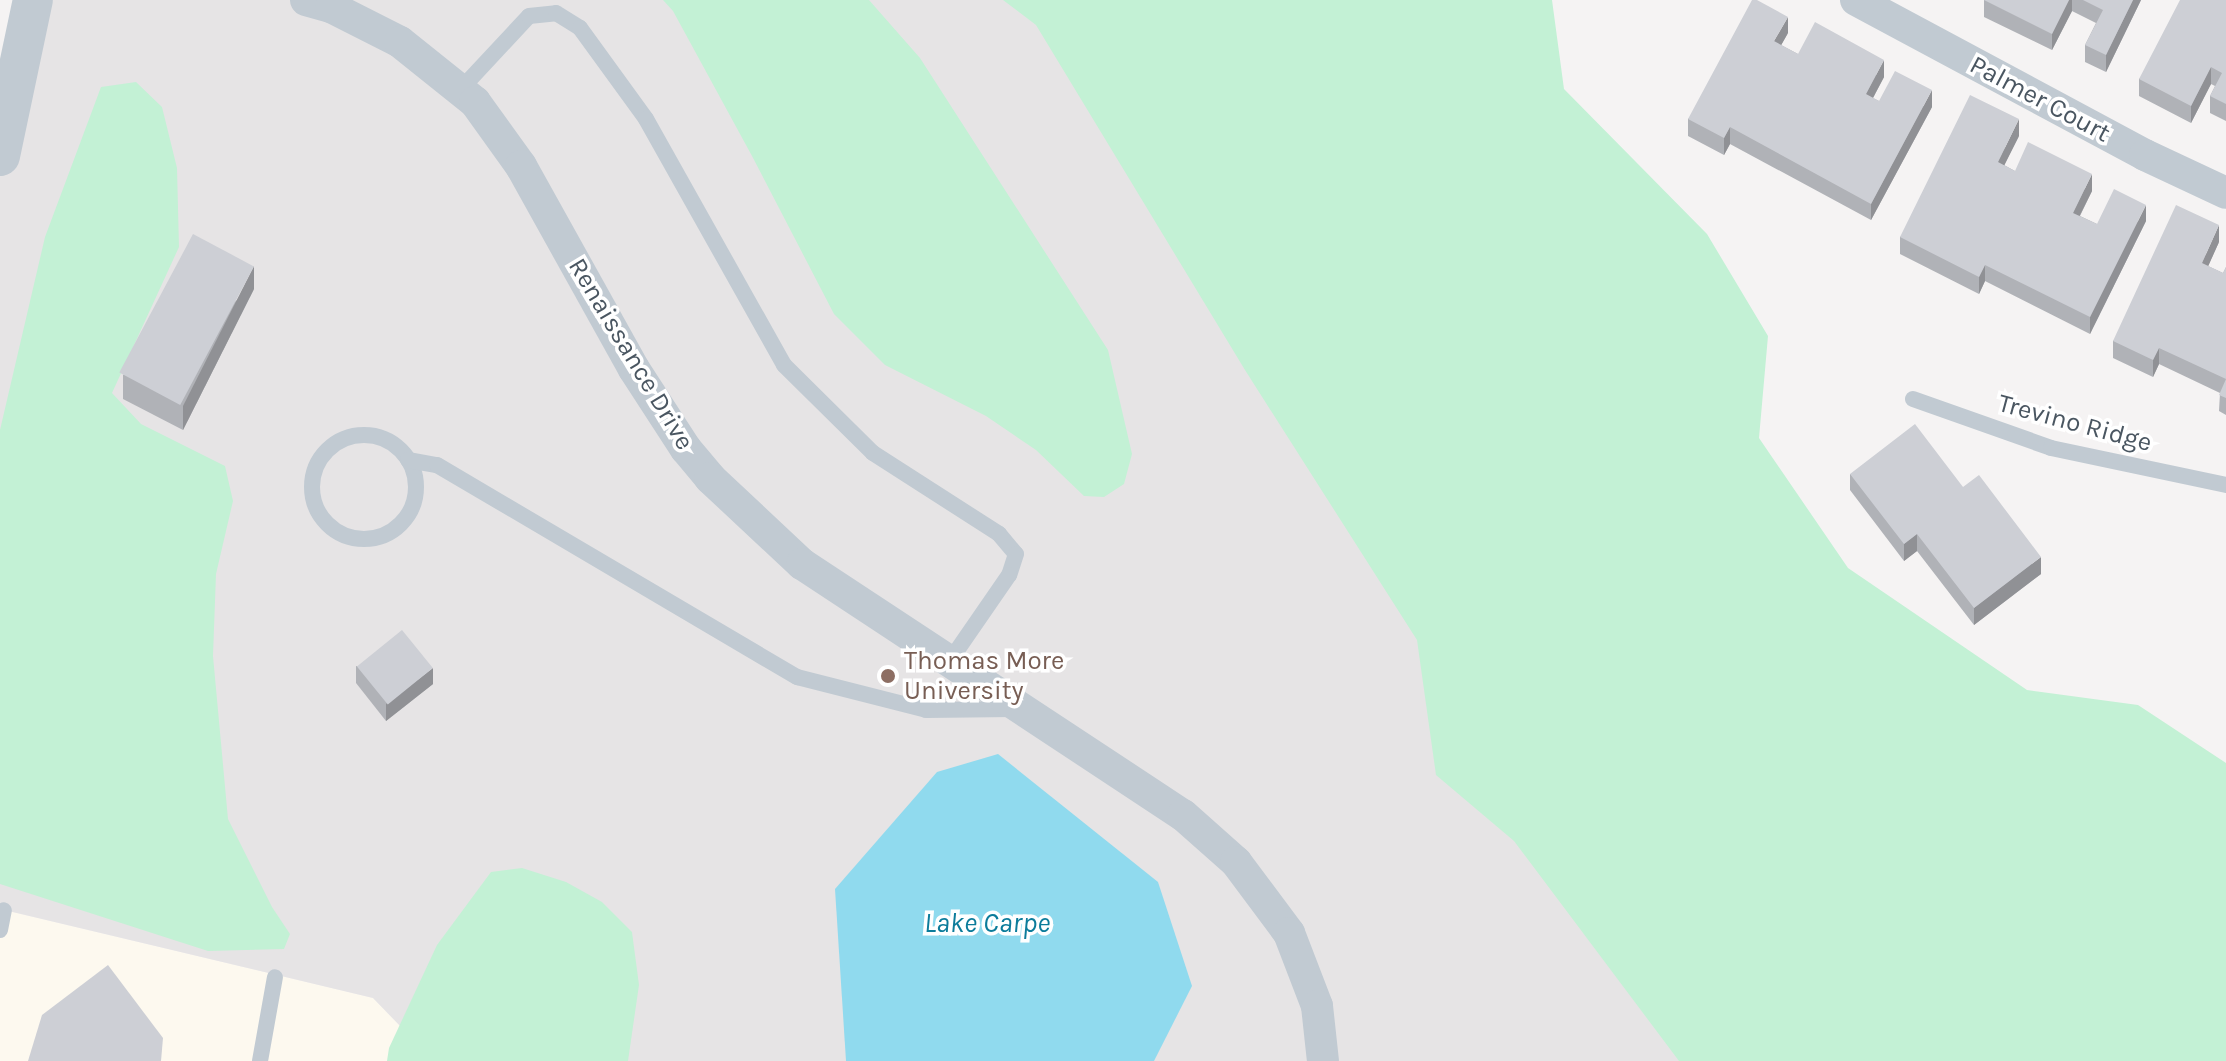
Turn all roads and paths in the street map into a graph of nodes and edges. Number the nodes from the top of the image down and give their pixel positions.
1 (33, 0) edge
2 (306, 0) edge
3 (1856, 0) edge
4 (460, 90) junction
5 (0, 156) edge
6 (2226, 193) edge
7 (1913, 399) dead end
8 (408, 460) junction
9 (2226, 485) edge
10 (949, 662) junction
11 (1023, 709) junction
12 (4, 910) dead end
13 (0, 930) edge
14 (275, 977) dead end
15 (260, 1061) edge
16 (1323, 1061) edge

1 - 5 street
2 - 4 street, Renaissance Drive
3 - 6 street, Palmer Court
4 - 10 street, Renaissance Drive
4 - 10 lane
7 - 9 lane, Trevino Ridge
8 - 8 lane
8 - 11 lane
10 - 11 street, Renaissance Drive
11 - 16 street, Renaissance Drive
12 - 13 lane
14 - 15 lane

